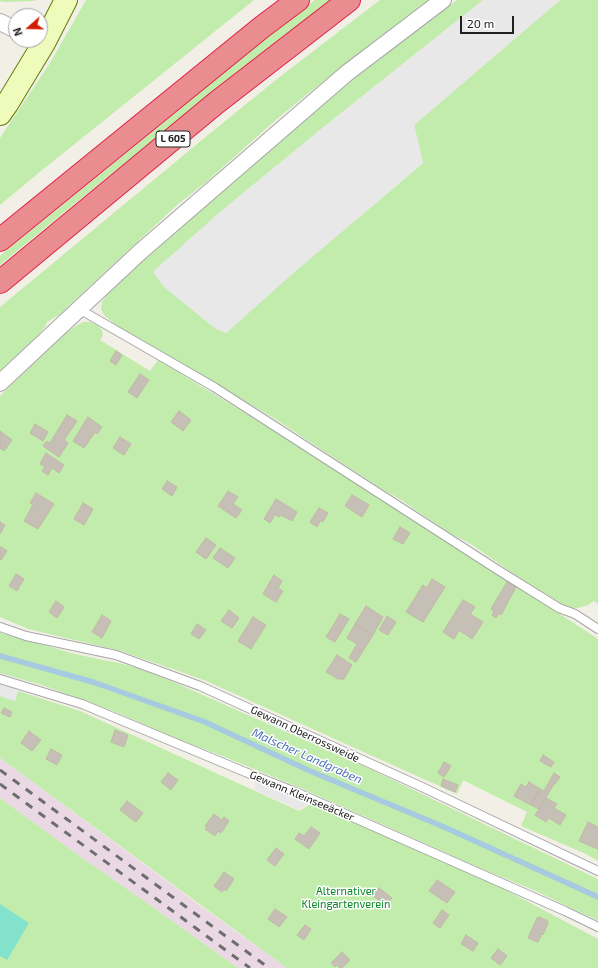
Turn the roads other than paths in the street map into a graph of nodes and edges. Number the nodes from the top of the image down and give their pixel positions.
1 (66, 0) edge
2 (298, 0) edge
3 (348, 0) edge
4 (443, 0) edge
5 (48, 29) edge
6 (37, 48) edge
7 (0, 114) edge
8 (0, 240) edge
9 (0, 282) edge
10 (79, 309) junction
11 (0, 383) edge
12 (0, 627) edge
13 (598, 629) edge
14 (0, 679) edge
15 (598, 871) edge
16 (598, 927) edge

1 - 5 street
2 - 8 highway, L 605
3 - 9 highway, L 605
4 - 10 street
6 - 7 street
10 - 11 street
10 - 13 lane
12 - 15 lane, Gewann Oberrossweide
14 - 16 lane, Gewann Kleinseeäcker

